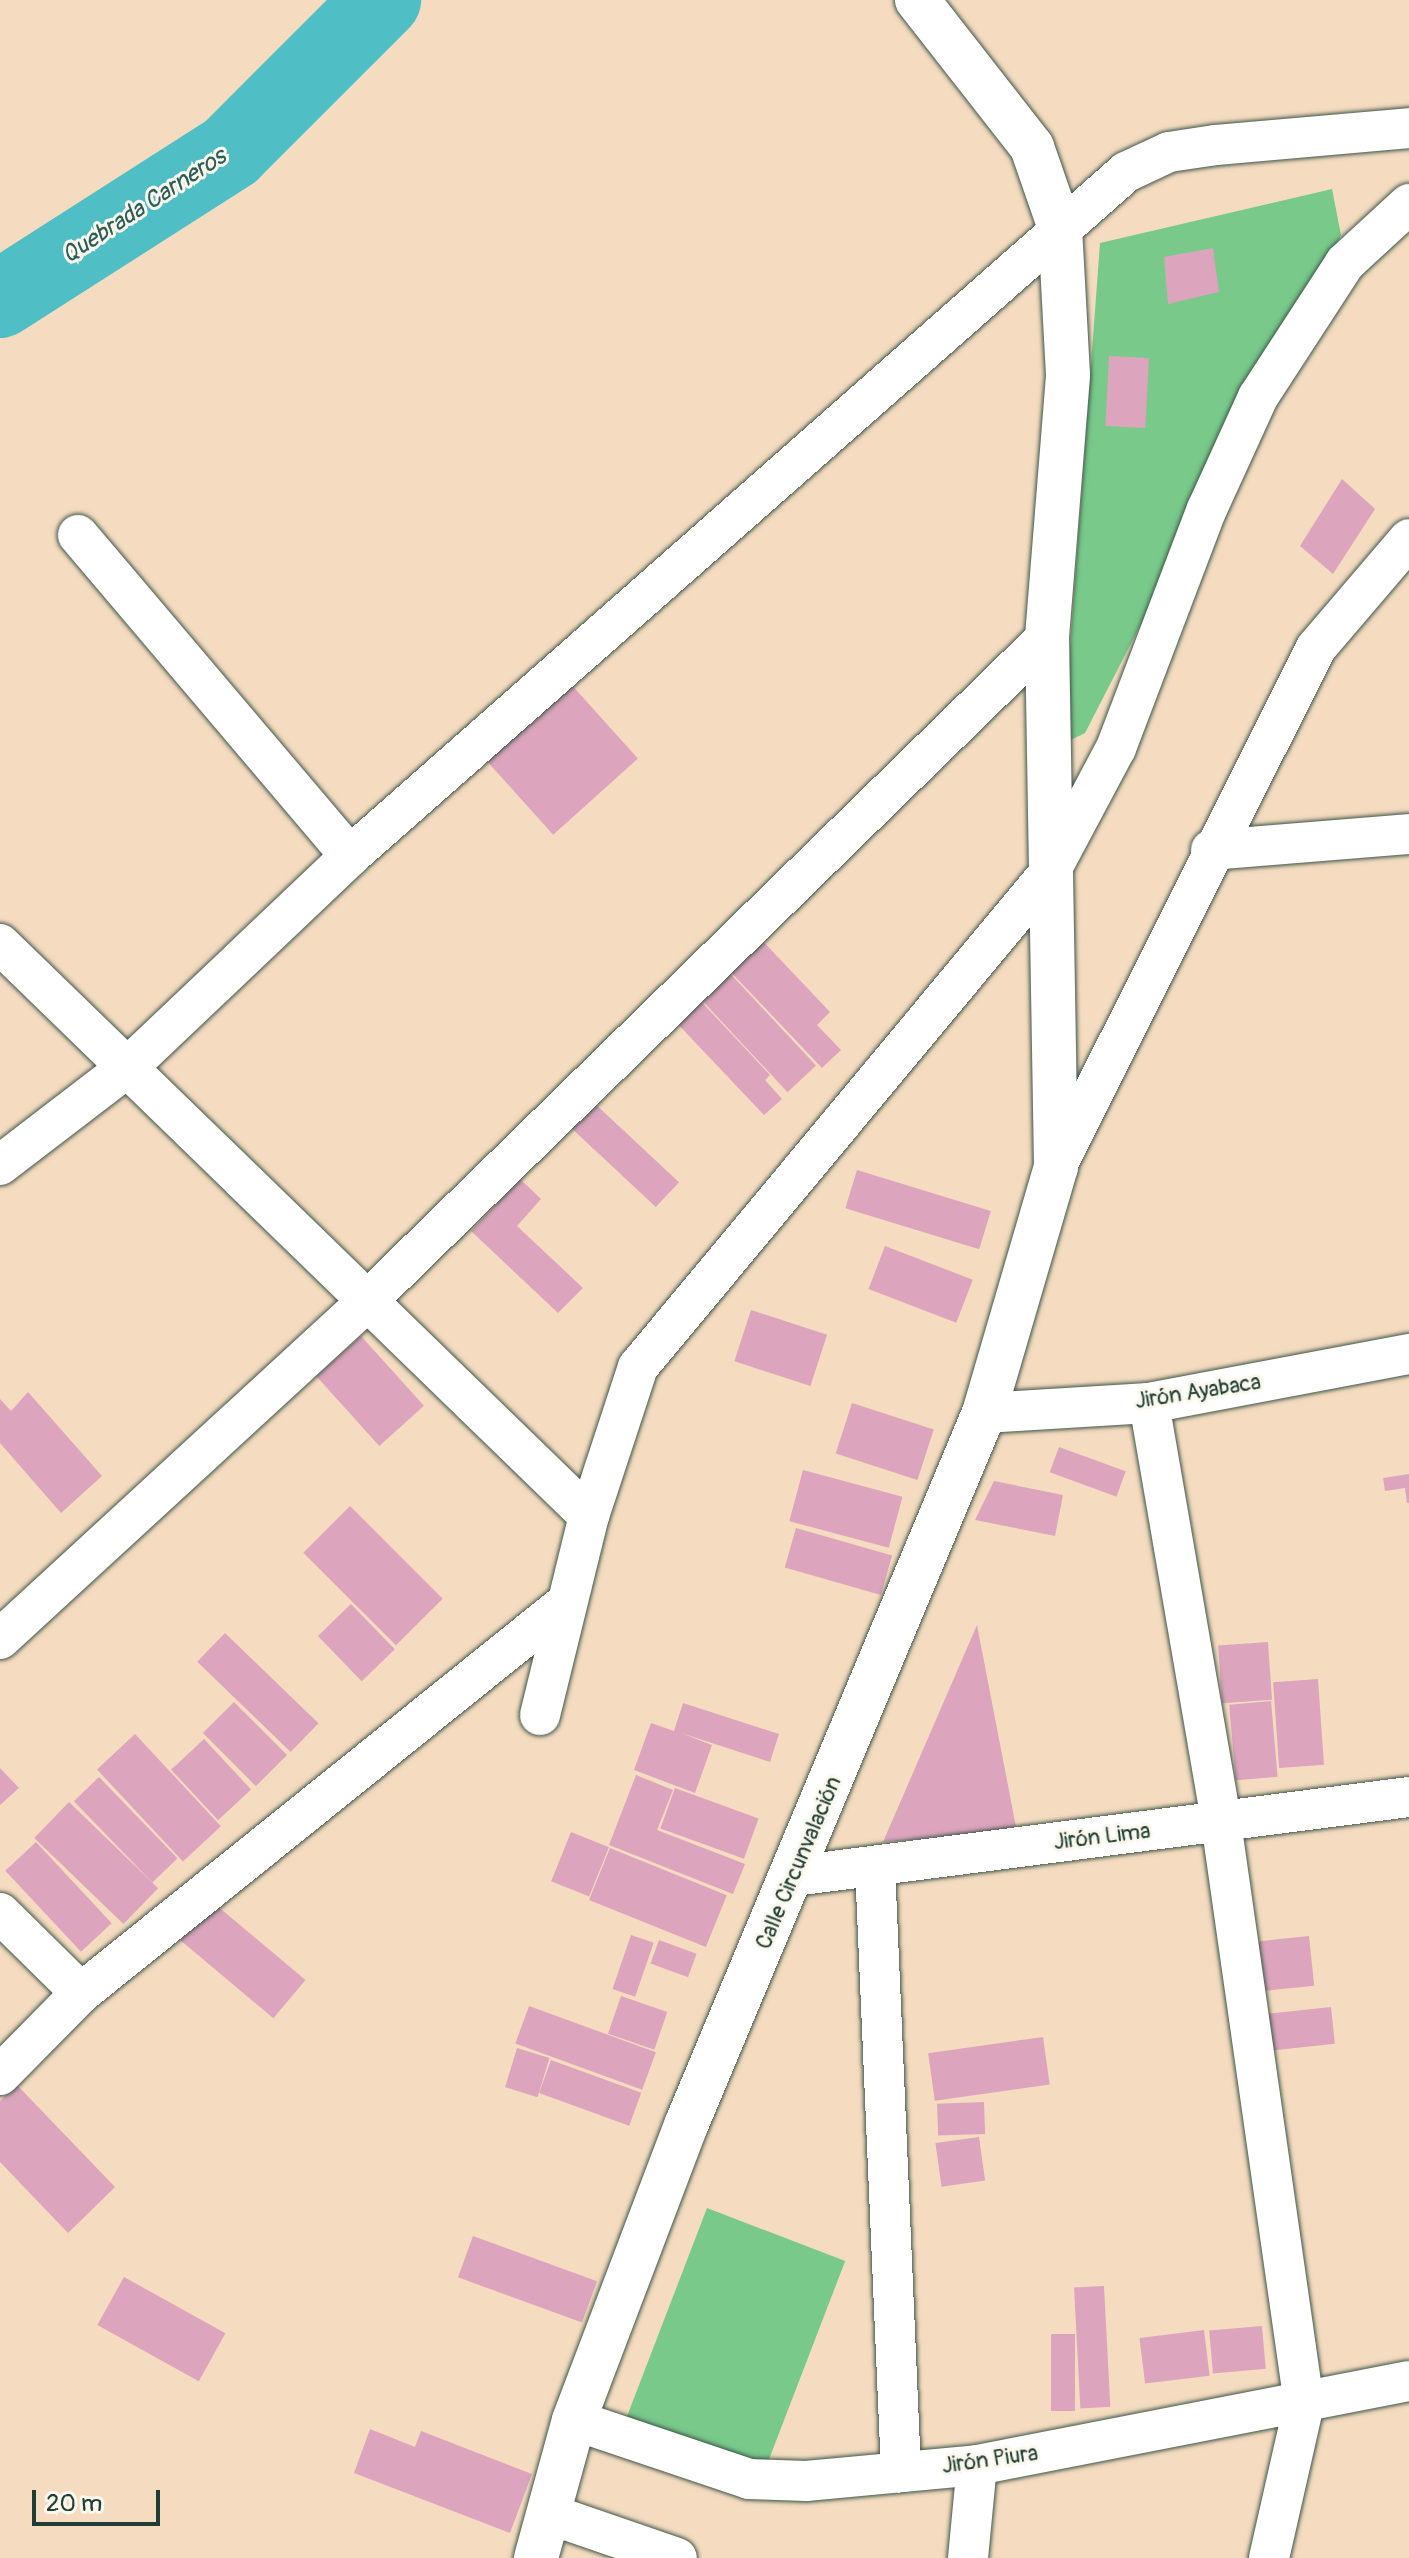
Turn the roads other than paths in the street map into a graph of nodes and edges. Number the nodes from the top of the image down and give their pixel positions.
1 (917, 0) edge
2 (1409, 128) edge
3 (1409, 204) edge
4 (1060, 228) junction
5 (78, 535) dead end
6 (1409, 539) edge
7 (1047, 637) junction
8 (1409, 834) edge
9 (1211, 850) junction
10 (350, 856) junction
11 (1051, 885) junction
12 (0, 944) edge
13 (129, 1066) junction
14 (0, 1165) edge
15 (1056, 1167) junction
16 (364, 1304) junction
17 (1409, 1354) edge
18 (1149, 1403) junction
19 (984, 1413) junction
20 (589, 1516) junction
21 (565, 1604) junction
22 (0, 1639) edge
23 (540, 1715) dead end
24 (1409, 1797) edge
25 (1221, 1822) junction
26 (875, 1866) junction
27 (794, 1876) junction
28 (0, 1913) edge
29 (81, 1993) junction
30 (0, 2075) edge
31 (1409, 2381) edge
32 (1304, 2404) junction
33 (574, 2420) junction
34 (977, 2465) junction
35 (901, 2472) junction
36 (552, 2515) junction
37 (536, 2558) edge
38 (677, 2558) edge
39 (968, 2558) edge
40 (1269, 2558) edge

1 - 4 main road, Calle Circunvalación
2 - 4 street
3 - 11 street
4 - 7 main road, Calle Circunvalación
4 - 10 street
5 - 10 street
6 - 9 street
7 - 11 main road, Calle Circunvalación
7 - 16 street
8 - 9 street
9 - 15 street
10 - 13 street
11 - 15 main road, Calle Circunvalación
11 - 20 street
12 - 13 street
13 - 14 street
13 - 16 street
15 - 19 main road, Calle Circunvalación
16 - 20 street
16 - 22 street
17 - 18 street, Jirón Ayabaca
18 - 19 street, Jirón Ayabaca
18 - 25 street
19 - 27 main road, Calle Circunvalación
20 - 21 street
21 - 23 street
21 - 29 street
24 - 25 street, Jirón Lima
25 - 26 street, Jirón Lima
25 - 32 street
26 - 27 street, Jirón Lima
26 - 35 street
27 - 33 main road, Calle Circunvalación
28 - 29 street
29 - 30 street
31 - 32 street, Jirón Piura
32 - 34 street, Jirón Piura
32 - 40 street
33 - 35 street, Jirón Piura
33 - 36 main road, Calle Circunvalación
34 - 35 street, Jirón Piura
34 - 39 street
36 - 37 main road, Calle Circunvalación
36 - 38 street

